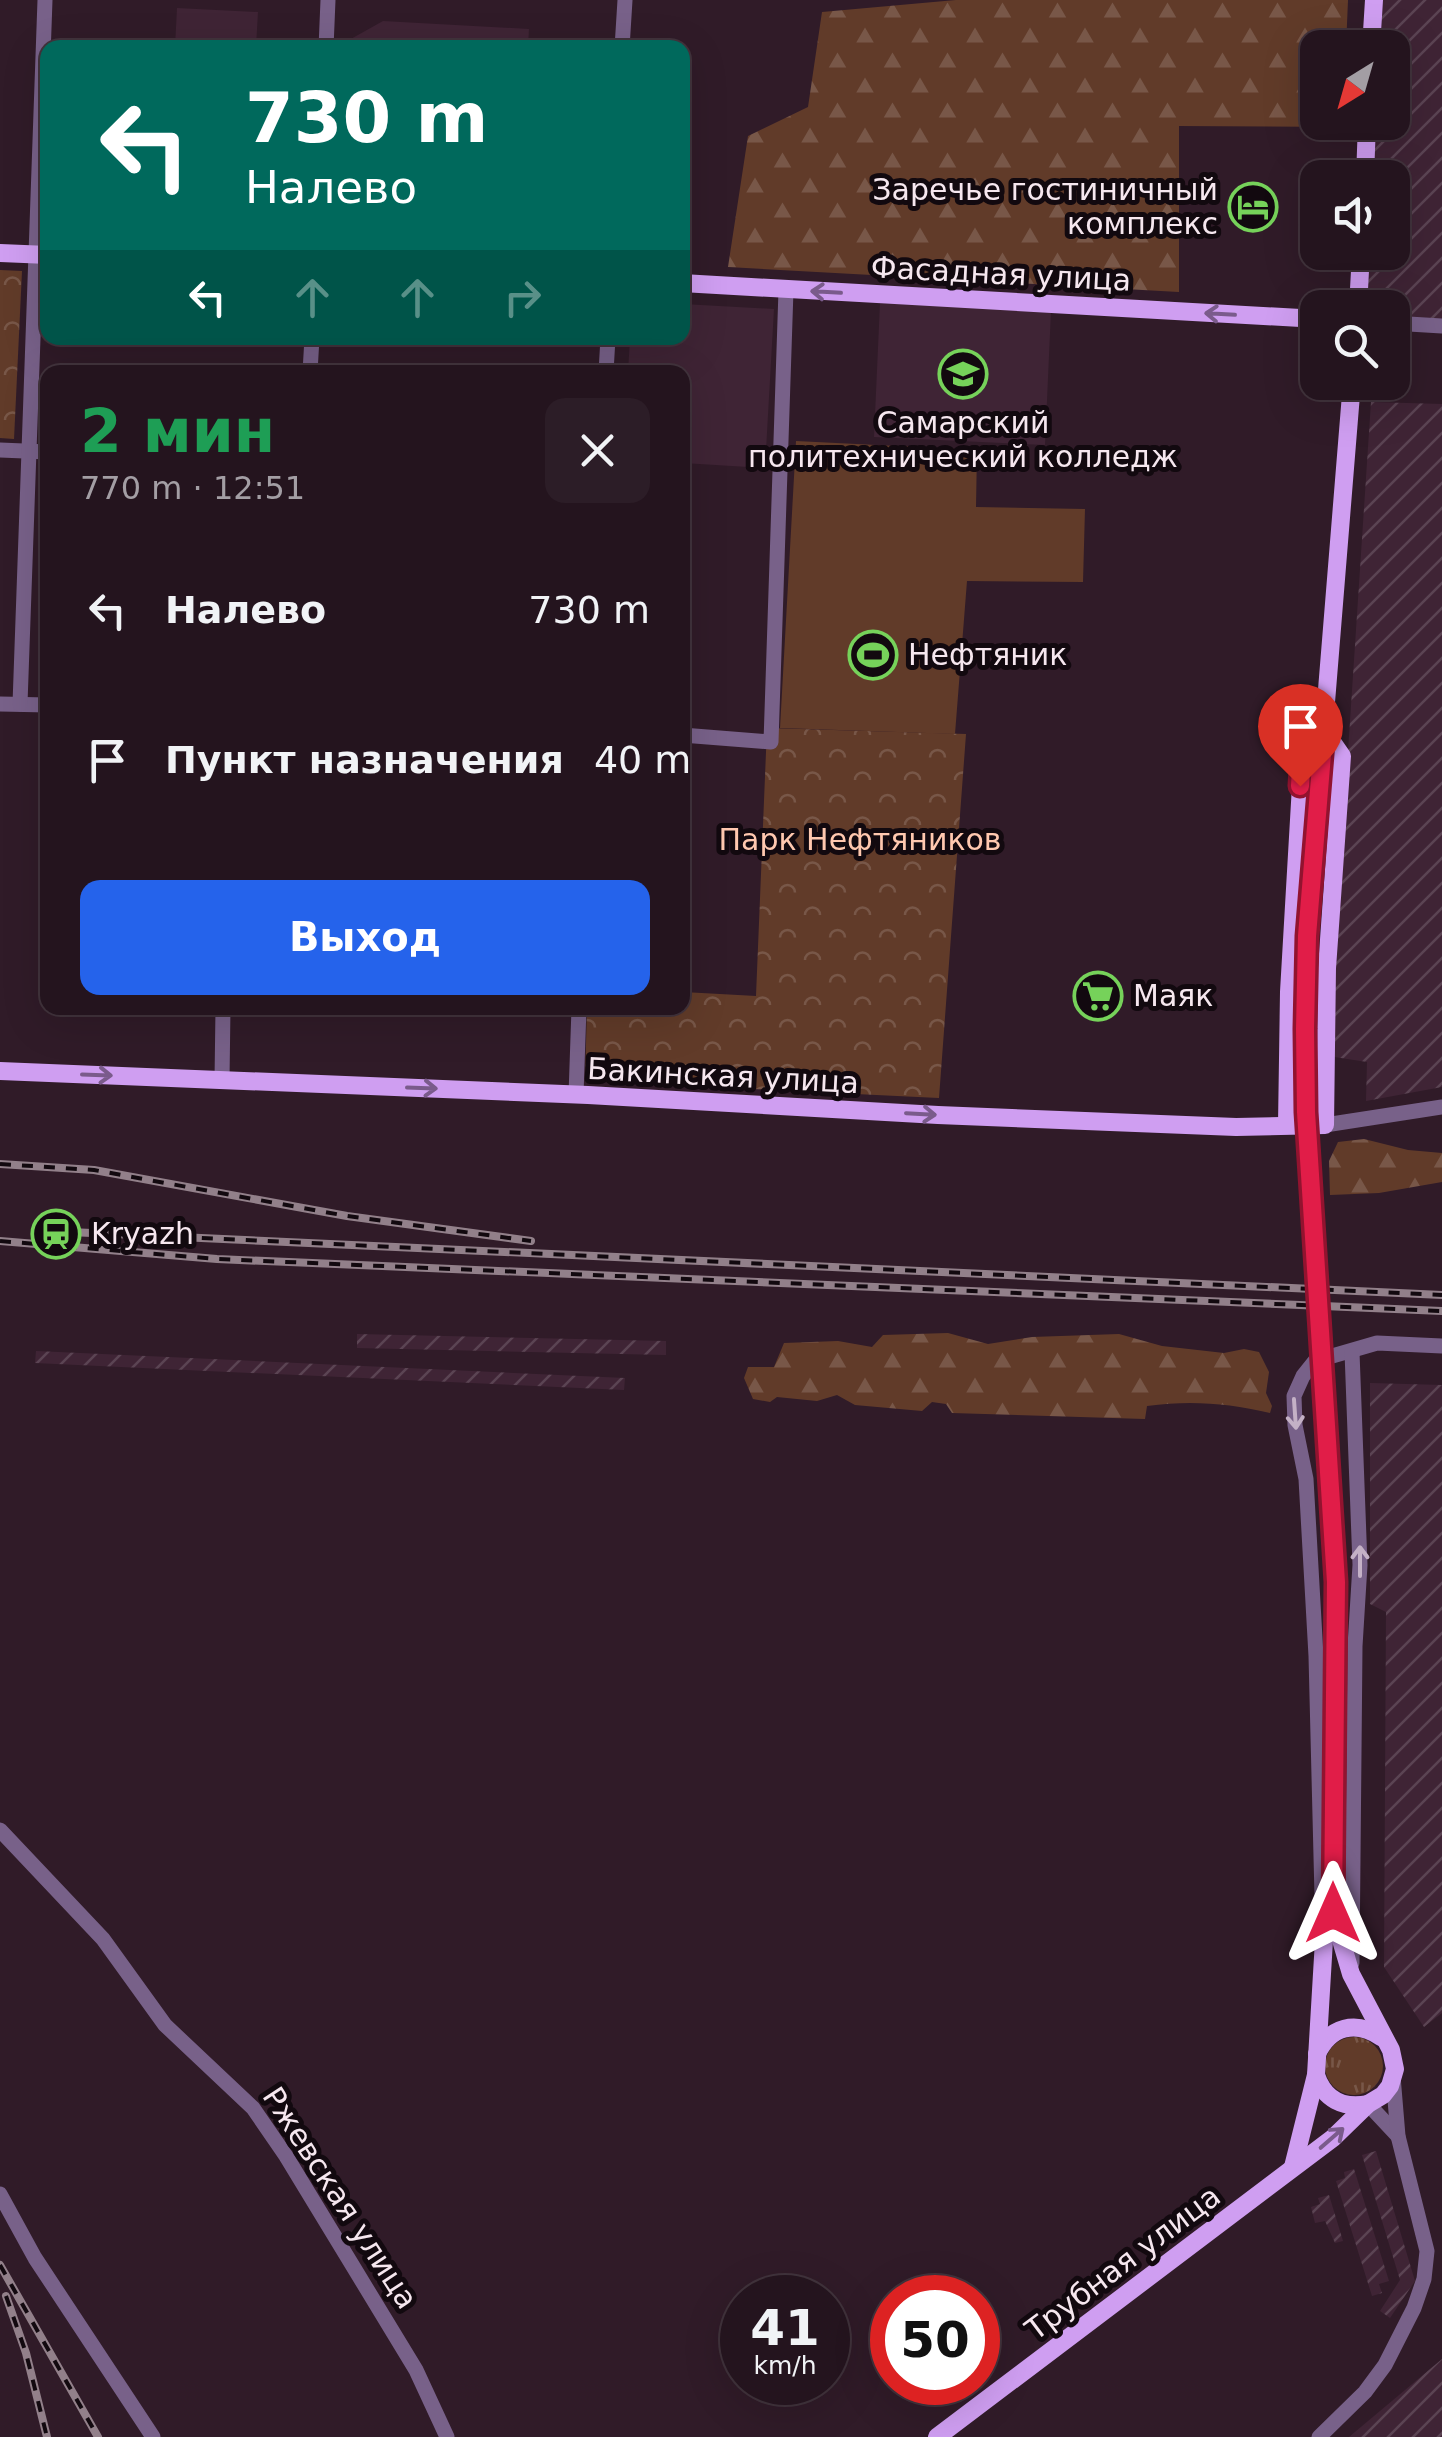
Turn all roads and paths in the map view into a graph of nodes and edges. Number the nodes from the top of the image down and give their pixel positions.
1 (45, 0) edge
2 (328, 0) edge
3 (625, 0) edge
4 (1374, 0) edge
5 (1372, 30) edge
6 (45, 40) edge
7 (326, 40) edge
8 (622, 40) edge
9 (0, 252) edge
10 (40, 255) edge
11 (690, 283) edge
12 (40, 285) edge
13 (786, 290) junction
14 (1300, 318) edge
15 (1410, 324) edge
16 (1442, 326) edge
17 (1351, 400) edge
18 (0, 450) edge
19 (29, 451) junction
20 (40, 452) edge
21 (0, 704) edge
22 (20, 704) junction
23 (40, 705) edge
24 (1324, 730) junction
25 (690, 736) edge
26 (223, 1015) edge
27 (579, 1015) edge
28 (1324, 1057) junction
29 (0, 1071) edge
30 (222, 1080) junction
31 (576, 1095) junction
32 (1442, 1107) edge
33 (1287, 1125) junction
34 (1325, 1125) junction
35 (1442, 1346) edge
36 (1352, 1352) junction
37 (0, 1830) edge
38 (1333, 1913) junction
39 (1351, 1974) junction
40 (1382, 2037) junction
41 (1317, 2054) junction
42 (1316, 2074) junction
43 (1394, 2076) junction
44 (1368, 2104) junction
45 (1398, 2136) junction
46 (1293, 2168) junction
47 (0, 2194) edge
48 (152, 2437) edge
49 (447, 2437) edge
50 (937, 2437) edge
51 (1319, 2437) edge

1 - 6 street
2 - 7 street
3 - 8 street
4 - 5 main road
9 - 10 main road
11 - 13 main road, Фасадная улица
12 - 19 street
14 -> 13 main road, Фасадная улица
13 - 25 street
15 - 16 street
17 - 24 main road
18 - 19 street
19 - 20 street
19 - 22 street
21 - 22 street
22 - 23 street
24 - 28 main road
24 - 33 main road
24 - 38 main road
26 - 30 street
27 - 31 street
28 - 33 main road
28 - 34 main road
29 -> 30 main road, Бакинская улица
30 -> 31 main road, Бакинская улица
31 -> 33 main road, Бакинская улица
32 - 34 street, Бакинская улица
33 - 34 main road, Бакинская улица
35 - 36 street
36 -> 38 street
39 -> 36 street
37 - 49 street, Ржевская улица
38 - 39 main road
38 - 41 main road
39 - 40 main road
40 - 41 main road
40 - 43 main road
41 - 42 main road
42 - 44 main road
42 - 46 main road
43 - 44 main road
43 - 45 street
44 - 45 street
46 -> 44 main road, Трубная улица
45 - 51 street
46 - 50 main road, Трубная улица
47 - 48 street

